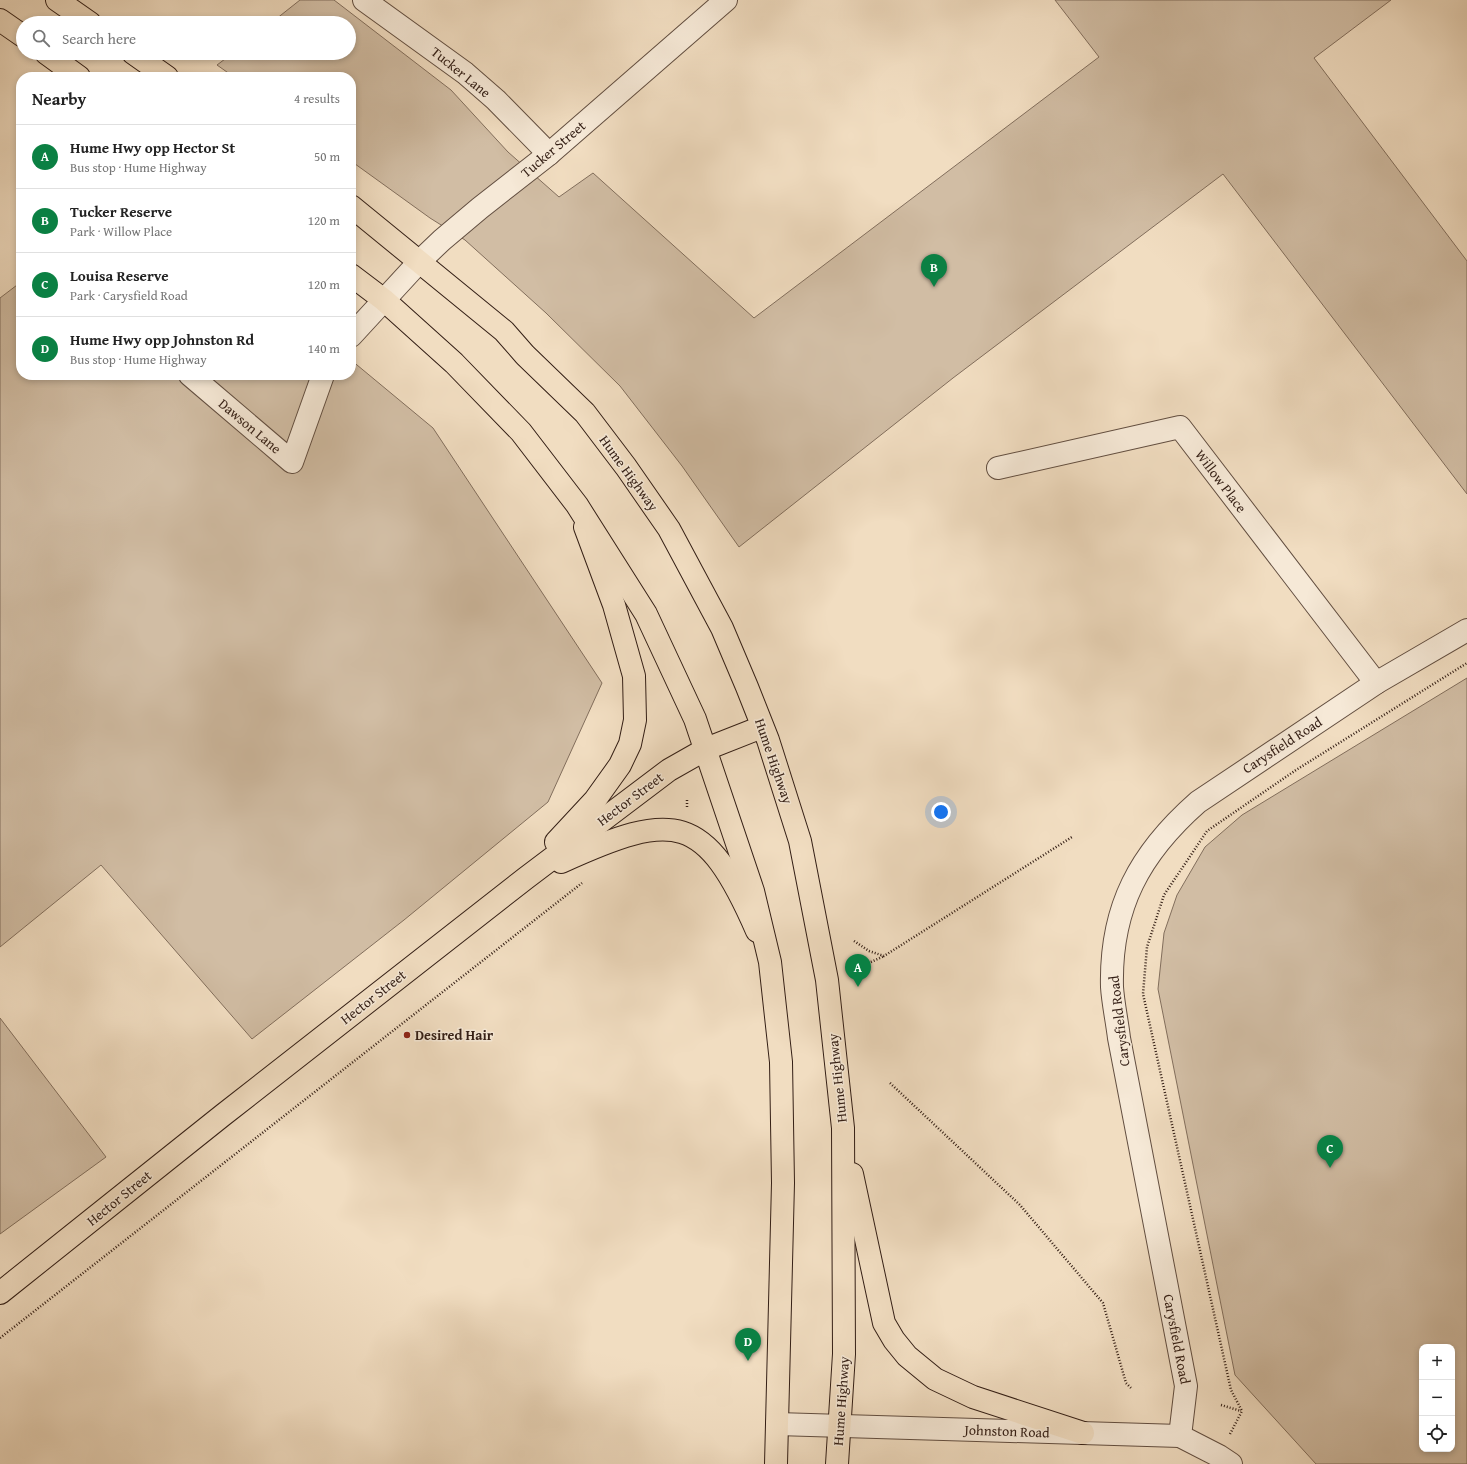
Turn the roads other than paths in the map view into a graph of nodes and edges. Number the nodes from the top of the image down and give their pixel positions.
1 (56, 0) edge
2 (364, 0) edge
3 (726, 0) edge
4 (80, 16) edge
5 (0, 20) edge
6 (16, 31) edge
7 (56, 60) edge
8 (143, 60) edge
9 (73, 72) edge
10 (160, 72) edge
11 (549, 154) junction
12 (356, 210) edge
13 (420, 261) junction
14 (356, 279) edge
15 (384, 300) junction
16 (356, 331) edge
17 (196, 380) edge
18 (321, 380) edge
19 (998, 468) dead end
20 (577, 505) junction
21 (1467, 630) edge
22 (1376, 684) junction
23 (762, 726) junction
24 (706, 749) junction
25 (526, 878) junction
26 (770, 962) junction
27 (843, 1128) junction
28 (0, 1293) edge
29 (777, 1424) junction
30 (838, 1425) junction
31 (1083, 1433) junction
32 (1180, 1436) junction
33 (776, 1464) edge
34 (837, 1464) edge
35 (1231, 1464) edge

1 - 4 main road
2 - 11 street, Tucker Lane
3 - 11 street, Tucker Street
5 - 6 main road
7 - 9 main road
8 - 10 main road
11 - 13 street, Tucker Street
12 - 13 main road, Hume Highway
13 - 15 street, Tucker Street
13 - 23 main road, Hume Highway
14 - 15 main road
15 - 16 street, Tucker Street
15 - 20 main road
17 - 18 street, Dawson Lane
19 - 22 street, Willow Place
20 - 24 main road
20 - 25 main road
21 - 22 street, Carysfield Road
22 - 32 street, Carysfield Road
23 - 24 main road, Hector Street
23 - 27 main road, Hume Highway
24 - 25 main road, Hector Street
24 - 26 main road
25 - 26 main road
25 - 28 main road, Hector Street
26 - 29 main road
27 - 30 main road, Hume Highway
27 - 31 main road
29 - 30 street, Johnston Road
29 - 33 main road
30 - 31 street, Johnston Road
30 - 34 main road, Hume Highway
31 - 32 street, Johnston Road
32 - 35 street, Johnston Road

